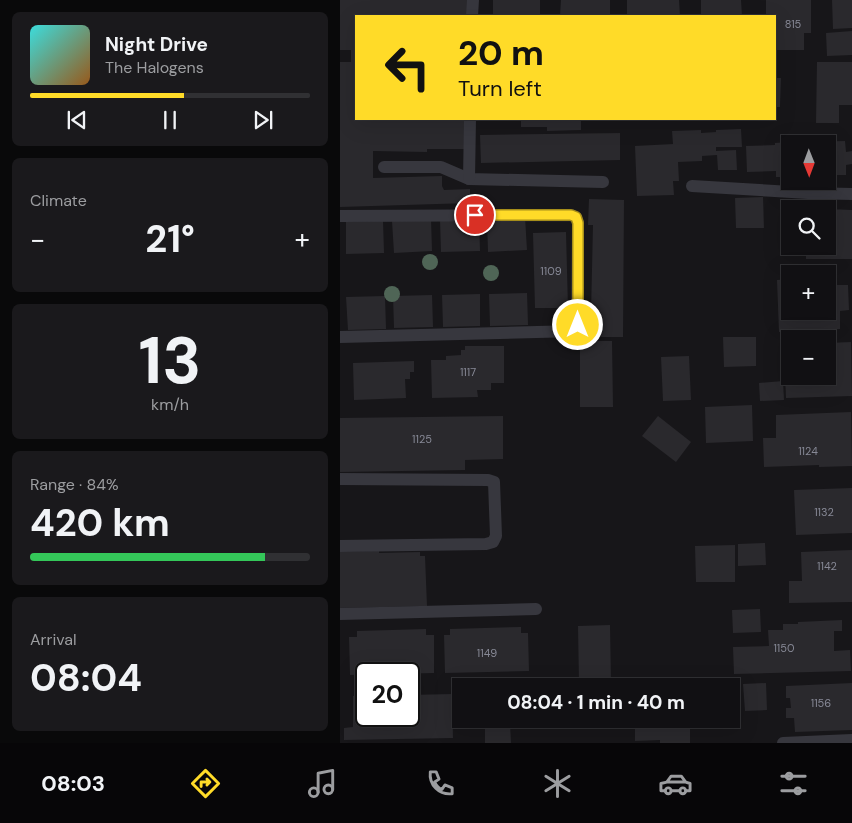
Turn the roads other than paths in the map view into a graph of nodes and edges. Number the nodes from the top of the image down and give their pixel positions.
1 (473, 0) edge
2 (472, 15) edge
3 (470, 120) edge
4 (384, 167) dead end
5 (469, 179) junction
6 (603, 182) dead end
7 (692, 186) dead end
8 (852, 194) edge
9 (340, 216) edge
10 (340, 337) edge
11 (340, 479) edge
12 (340, 546) edge
13 (536, 609) dead end
14 (340, 614) edge
15 (852, 740) edge
16 (782, 743) edge

1 - 2 lane
3 - 5 lane
4 - 5 lane
5 - 6 lane
7 - 8 lane
9 - 10 lane
11 - 12 lane
13 - 14 lane
15 - 16 lane

